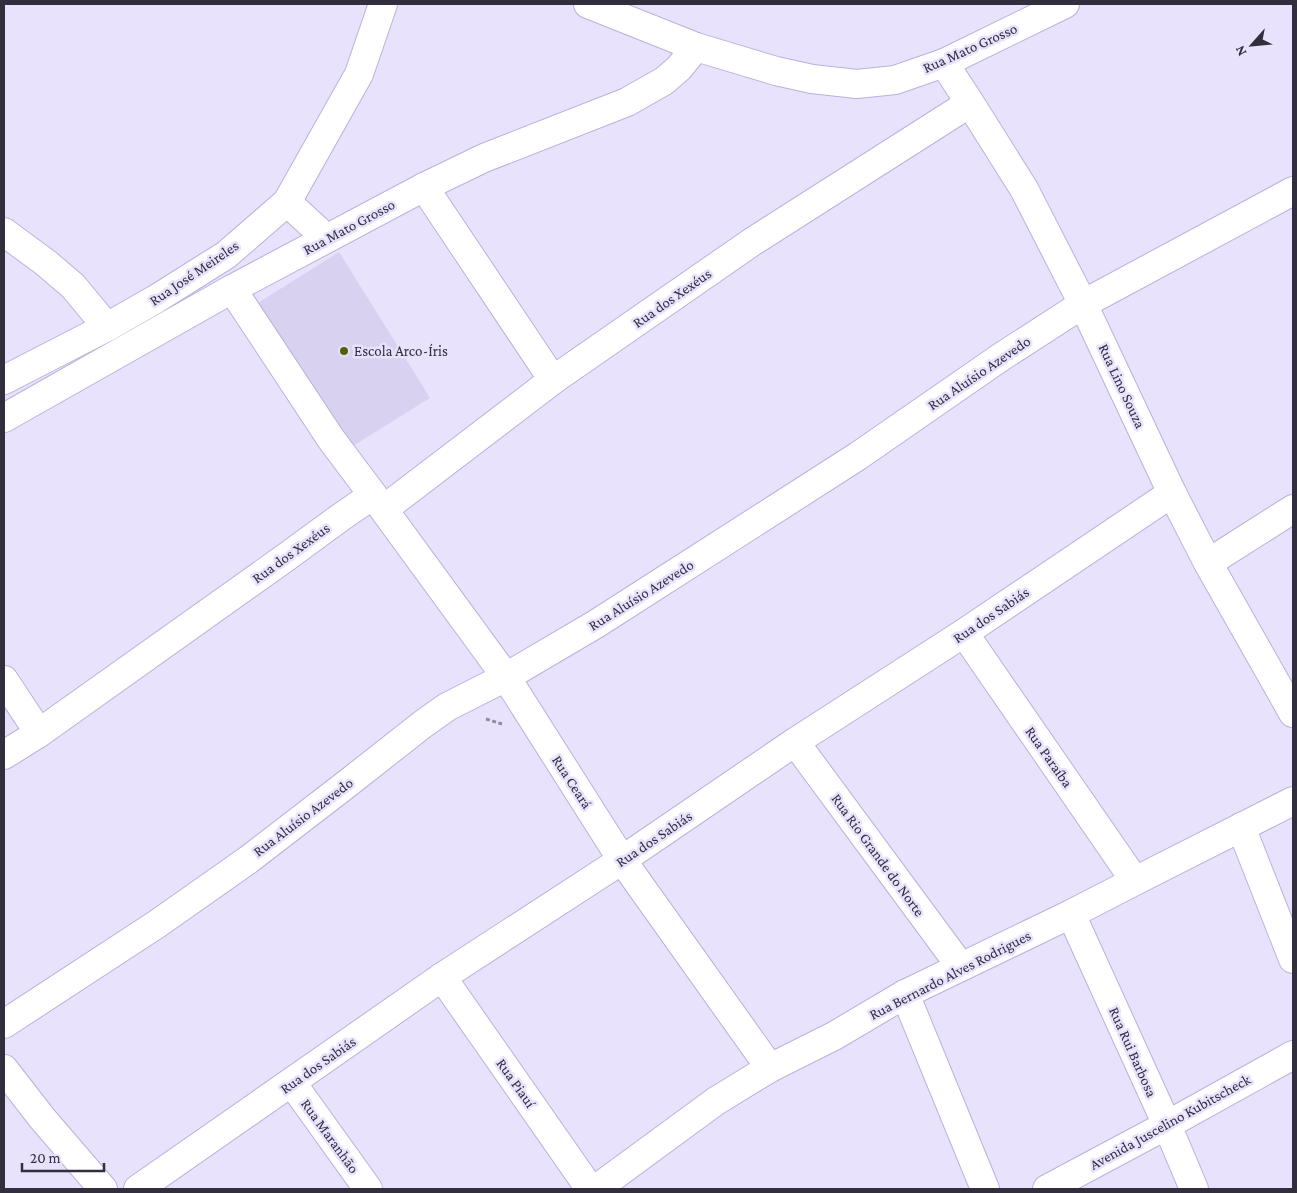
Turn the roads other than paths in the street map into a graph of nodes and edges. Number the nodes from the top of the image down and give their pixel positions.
1 (383, 4) edge
2 (588, 4) edge
3 (1065, 4) edge
4 (696, 47) junction
5 (944, 63) junction
6 (970, 102) junction
7 (424, 187) junction
8 (1293, 190) edge
9 (287, 202) junction
10 (4, 232) edge
11 (326, 238) junction
12 (232, 289) junction
13 (1083, 304) junction
14 (107, 327) junction
15 (4, 380) edge
16 (553, 380) junction
17 (4, 418) edge
18 (1172, 493) junction
19 (378, 502) junction
20 (1293, 509) edge
21 (1208, 563) junction
22 (964, 633) junction
23 (506, 677) junction
24 (4, 680) edge
25 (1293, 713) edge
26 (39, 733) junction
27 (795, 742) junction
28 (4, 755) edge
29 (1293, 801) edge
30 (1240, 827) junction
31 (622, 860) junction
32 (1135, 881) junction
33 (1071, 914) junction
34 (1293, 959) edge
35 (961, 967) junction
36 (442, 977) junction
37 (905, 994) junction
38 (4, 1024) edge
39 (1293, 1055) edge
40 (770, 1068) junction
41 (4, 1069) edge
42 (292, 1083) junction
43 (1167, 1125) junction
44 (103, 1189) edge
45 (138, 1189) edge
46 (368, 1189) edge
47 (590, 1189) edge
48 (596, 1189) edge
49 (985, 1189) edge
50 (1047, 1189) edge
51 (1194, 1189) edge

1 - 9 street, Rua José Meireles
2 - 4 street, Rua Mato Grosso
3 - 5 street, Rua Mato Grosso
4 - 5 street, Rua Mato Grosso
4 - 7 street, Rua Mato Grosso
5 - 6 street, Rua Lino Souza
6 - 13 street, Rua Lino Souza
6 - 16 street, Rua dos Xexéus
7 - 11 street, Rua Mato Grosso
7 - 16 street
8 - 13 street, Rua Aluísio Azevedo
9 - 11 street
9 - 14 street, Rua José Meireles
10 - 14 street
11 - 12 street, Rua Mato Grosso
12 - 17 street, Rua Mato Grosso
12 - 19 street
13 - 18 street, Rua Lino Souza
13 - 23 street, Rua Aluísio Azevedo
14 - 15 street, Rua José Meireles
16 - 19 street, Rua dos Xexéus
18 - 21 street, Rua Lino Souza
18 - 22 street, Rua dos Sabiás
19 - 23 street, Rua Ceará
19 - 26 street, Rua dos Xexéus
20 - 21 street
21 - 25 street, Rua Lino Souza
22 - 27 street, Rua dos Sabiás
22 - 32 street, Rua Paraíba
23 - 31 street, Rua Ceará
23 - 38 street, Rua Aluísio Azevedo
24 - 26 street
26 - 28 street, Rua dos Xexéus
27 - 31 street, Rua dos Sabiás
27 - 35 street, Rua Rio Grande do Norte
29 - 30 street, Rua Bernardo Alves Rodrigues
30 - 32 street, Rua Bernardo Alves Rodrigues
30 - 34 street
31 - 36 street, Rua dos Sabiás
31 - 40 street, Rua Ceará
32 - 33 street, Rua Bernardo Alves Rodrigues
33 - 35 street, Rua Bernardo Alves Rodrigues
33 - 43 street, Rua Rui Barbosa
35 - 37 street, Rua Bernardo Alves Rodrigues
36 - 42 street, Rua dos Sabiás
36 - 47 street, Rua Piauí
37 - 40 street, Rua Bernardo Alves Rodrigues
37 - 49 street
39 - 43 street, Avenida Juscelino Kubitscheck
40 - 48 street, Rua Bernardo Alves Rodrigues
41 - 44 street
42 - 45 street, Rua dos Sabiás
42 - 46 street, Rua Maranhão
43 - 50 street, Avenida Juscelino Kubitscheck
43 - 51 street, Rua Rui Barbosa

